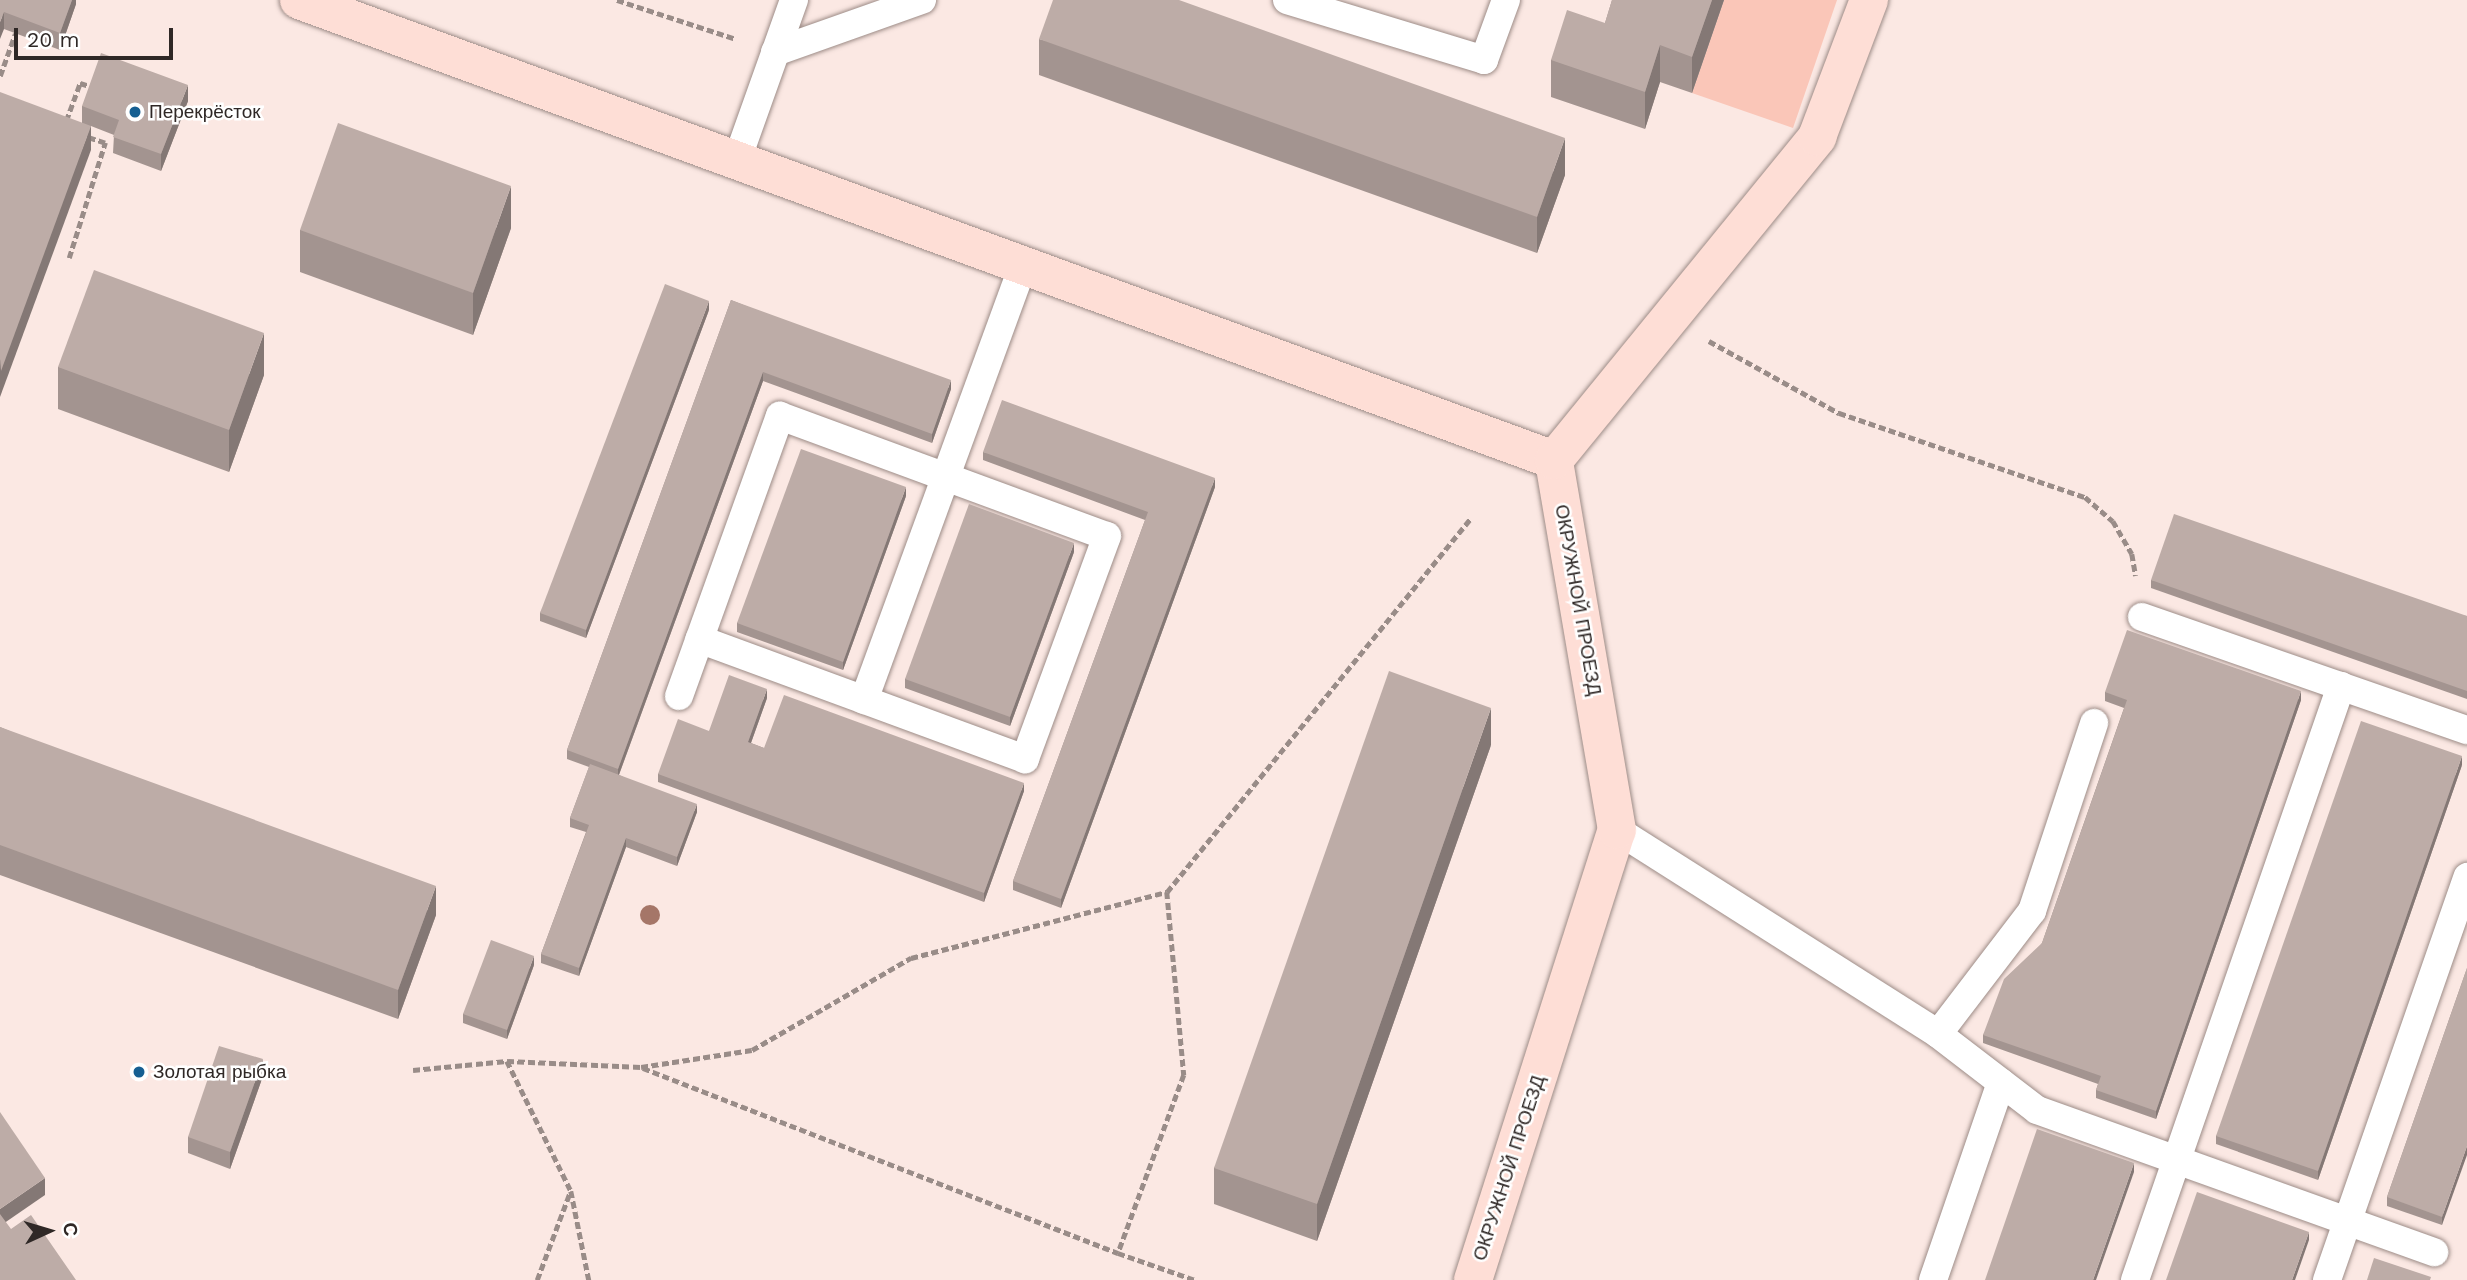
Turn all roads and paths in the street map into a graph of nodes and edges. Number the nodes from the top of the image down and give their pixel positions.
1 (299, 0) edge
2 (617, 0) edge
3 (794, 0) edge
4 (922, 0) edge
5 (1287, 0) edge
6 (1506, 0) edge
7 (1869, 0) edge
8 (15, 34) edge
9 (775, 52) junction
10 (0, 76) edge
11 (94, 88) edge
12 (64, 129) edge
13 (74, 132) edge
14 (737, 160) junction
15 (69, 258) dead end
16 (1023, 265) junction
17 (1672, 320) junction
18 (1554, 460) junction
19 (945, 477) junction
20 (1470, 519) dead end
21 (2142, 617) joint
22 (699, 639) junction
23 (2341, 686) junction
24 (679, 696) dead end
25 (864, 700) junction
26 (2094, 723) dead end
27 (2467, 730) edge
28 (1617, 830) junction
29 (2467, 877) edge
30 (1167, 891) junction
31 (1938, 1034) junction
32 (507, 1061) junction
33 (641, 1067) junction
34 (413, 1070) dead end
35 (2001, 1082) junction
36 (2176, 1160) junction
37 (570, 1191) junction
38 (2347, 1221) junction
39 (2434, 1252) dead end
40 (1118, 1253) junction
41 (537, 1280) edge
42 (589, 1280) edge
43 (1195, 1280) edge
44 (1473, 1280) edge
45 (1933, 1280) edge
46 (2135, 1280) edge
47 (2327, 1280) edge

1 - 14 street
2 - 9 path
3 - 9 lane
4 - 9 lane
5 - 6 lane
7 - 17 street
8 - 10 path
9 - 14 lane
11 - 12 path
13 - 15 path
14 - 16 street
16 - 18 street
16 - 19 lane
17 - 18 street
17 - 21 path
18 - 28 street, ОКРУЖНОЙ ПРОЕЗД
19 - 22 lane
19 - 25 lane
19 - 25 lane
20 - 30 path
21 - 23 lane
22 - 24 lane
22 - 25 lane
23 - 27 lane
23 - 36 lane
26 - 31 lane
28 - 31 lane
28 - 44 street, ОКРУЖНОЙ ПРОЕЗД
29 - 38 lane
30 - 33 path
30 - 40 path
31 - 35 lane
32 - 33 path
32 - 34 path
32 - 37 path
33 - 40 path
35 - 36 lane
35 - 45 lane
36 - 38 lane
36 - 46 lane
37 - 41 path
37 - 42 path
38 - 39 lane
38 - 47 lane
40 - 43 path

